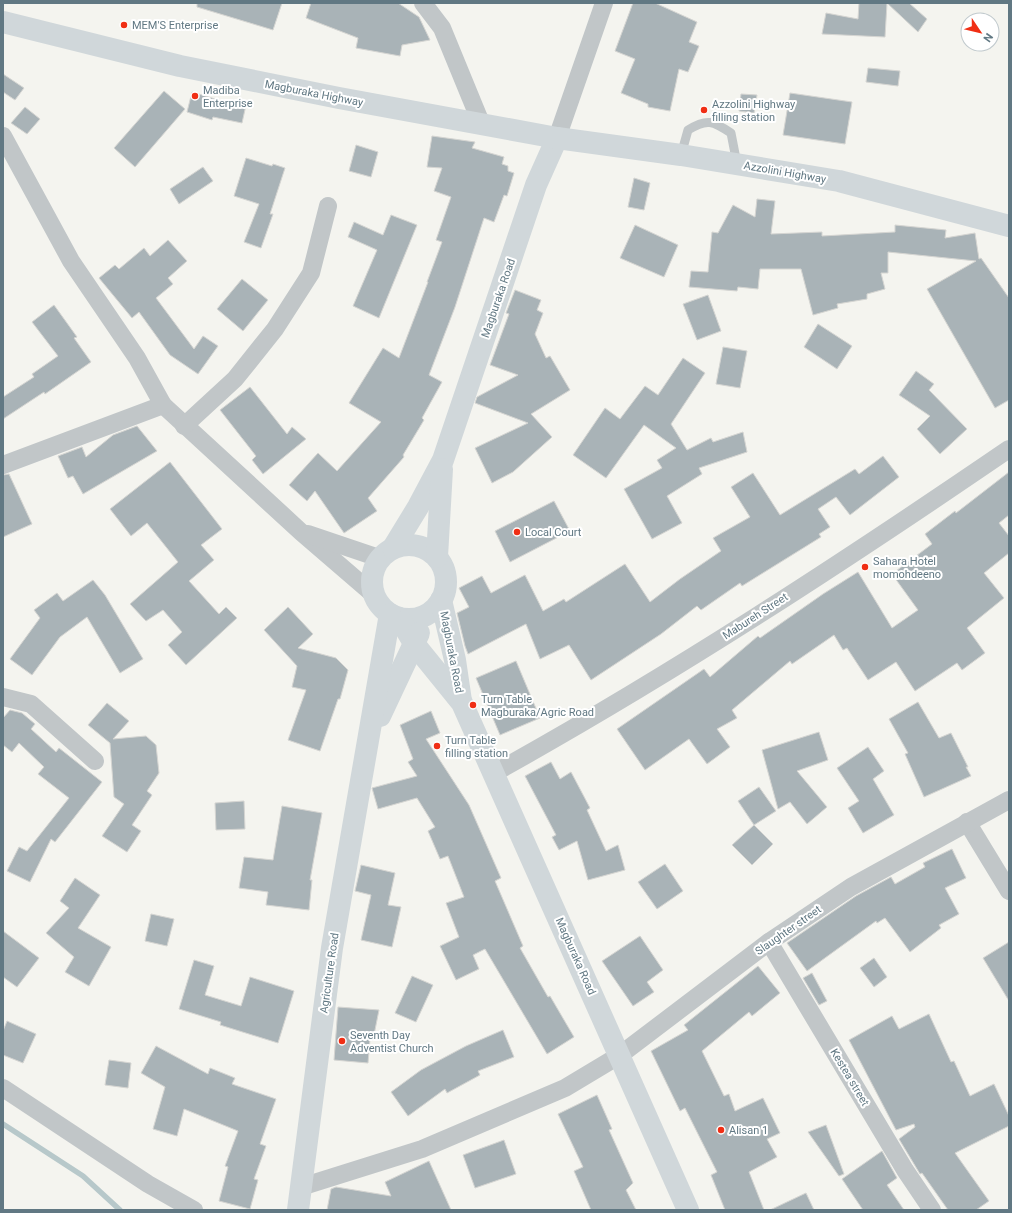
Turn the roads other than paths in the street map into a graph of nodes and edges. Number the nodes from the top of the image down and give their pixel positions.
1 (423, 3) edge
2 (604, 3) edge
3 (3, 22) edge
4 (481, 123) junction
5 (3, 136) edge
6 (557, 138) junction
7 (681, 155) junction
8 (738, 164) junction
9 (328, 206) dead end
10 (1008, 224) edge
11 (163, 405) junction
12 (184, 426) junction
13 (1009, 449) edge
14 (443, 460) junction
15 (3, 465) edge
16 (301, 532) junction
17 (386, 553) junction
18 (437, 557) junction
19 (373, 594) junction
20 (434, 608) junction
21 (394, 616) junction
22 (415, 645) junction
23 (3, 697) edge
24 (462, 703) junction
25 (370, 736) junction
26 (95, 761) dead end
27 (494, 773) junction
28 (1009, 800) edge
29 (967, 822) junction
30 (1009, 891) edge
31 (770, 942) junction
32 (620, 1056) junction
33 (3, 1088) edge
34 (300, 1188) junction
35 (194, 1210) edge
36 (298, 1210) edge
37 (688, 1210) edge
38 (932, 1210) edge

1 - 4 street
2 - 6 street
3 - 4 main road, Magburaka Highway
4 - 6 main road, Magburaka Highway
5 - 11 street
6 - 7 main road, Azzolini Highway
6 - 14 main road, Magburaka Road
7 - 8 main road, Azzolini Highway
7 - 8 lane
8 - 10 main road, Azzolini Highway
9 - 12 street
11 - 12 street
11 - 15 street
12 - 16 street
13 - 27 street, Mabureh Street
14 - 17 main road, Magburaka Road
14 - 18 main road, Magburaka Road
16 - 17 street
16 - 19 street
17 - 18 main road
17 - 19 main road
18 - 20 main road
19 - 21 main road
20 - 21 main road
20 - 22 main road, Agriculture Road
20 - 24 main road, Magburaka Road
21 - 22 main road, Magburaka Road
21 - 25 main road, Agriculture Road
22 - 24 main road, Magburaka Road
22 - 25 main road, Agriculture Road
23 - 26 street
24 - 27 main road, Magburaka Road
25 - 34 main road, Agriculture Road
27 - 32 main road, Magburaka Road
28 - 29 street
29 - 30 street
29 - 31 street, Slaughter street
31 - 32 street, Slaughter street
31 - 38 street, Kestea street
32 - 34 street, Slaughter street
32 - 37 main road, Magburaka Road
33 - 35 street
34 - 36 main road, Agriculture Road

